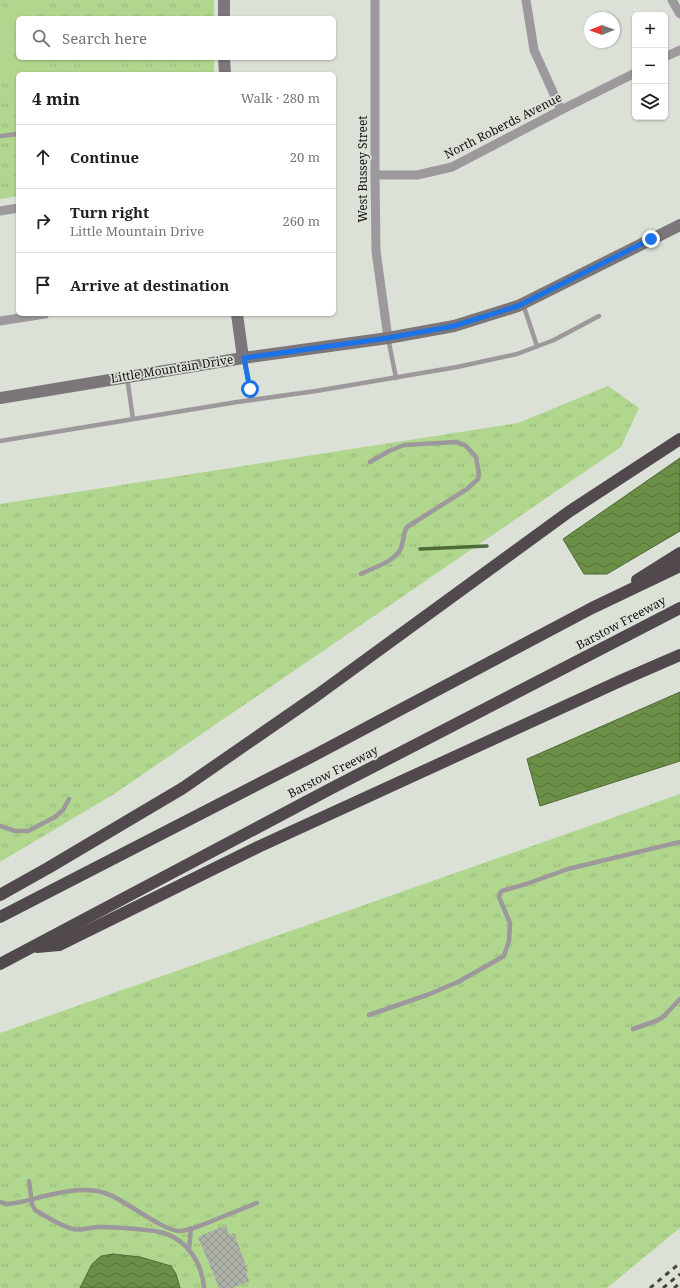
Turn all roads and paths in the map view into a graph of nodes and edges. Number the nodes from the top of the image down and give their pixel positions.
1 (224, 0) edge
2 (376, 0) edge
3 (526, 0) edge
4 (672, 0) edge
5 (680, 14) edge
6 (224, 16) edge
7 (680, 50) edge
8 (668, 56) edge
9 (224, 60) edge
10 (224, 72) edge
11 (632, 74) edge
12 (561, 110) junction
13 (16, 134) edge
14 (0, 136) edge
15 (374, 175) junction
16 (16, 208) edge
17 (0, 211) edge
18 (680, 225) edge
19 (523, 304) junction
20 (21, 316) edge
21 (236, 316) edge
22 (599, 316) dead end
23 (0, 321) edge
24 (388, 338) junction
25 (537, 346) junction
26 (244, 358) junction
27 (127, 377) junction
28 (396, 378) junction
29 (0, 398) edge
30 (252, 400) junction
31 (133, 419) junction
32 (680, 439) edge
33 (0, 441) edge
34 (370, 462) dead end
35 (680, 553) edge
36 (680, 566) edge
37 (361, 574) dead end
38 (592, 608) junction
39 (680, 608) edge
40 (680, 648) edge
41 (680, 655) edge
42 (620, 682) junction
43 (69, 799) dead end
44 (0, 826) edge
45 (680, 842) edge
46 (0, 894) edge
47 (0, 917) edge
48 (32, 947) junction
49 (0, 964) edge
50 (680, 999) edge
51 (370, 1015) dead end
52 (633, 1029) dead end
53 (29, 1181) dead end
54 (31, 1200) junction
55 (0, 1202) edge
56 (258, 1203) dead end
57 (190, 1228) junction
58 (189, 1249) junction
59 (204, 1288) edge

1 - 6 main road
2 - 15 street, West Bussey Street
3 - 12 street
4 - 5 street
7 - 8 street
9 - 10 main road
11 - 12 street, North Roberds Avenue
12 - 15 street, North Roberds Avenue
13 - 14 lane
15 - 24 street, West Bussey Street
16 - 17 street
18 - 19 main road, Little Mountain Drive
19 - 24 main road, Little Mountain Drive
19 - 25 lane
20 - 23 street
21 - 26 main road
22 - 25 lane
24 - 26 main road, Little Mountain Drive
24 - 28 lane
25 - 28 lane
26 - 27 main road, Little Mountain Drive
26 - 30 lane
27 - 29 main road, Little Mountain Drive
27 - 31 lane
28 - 30 lane
30 - 31 lane
31 - 33 lane
32 - 46 highway
34 - 37 lane
35 - 38 highway
36 - 38 highway, Barstow Freeway
38 - 47 highway, Barstow Freeway
39 - 48 highway, Barstow Freeway
40 - 42 highway
41 - 42 highway
42 - 48 highway
43 - 44 lane
45 - 51 lane
48 - 49 highway, Barstow Freeway
50 - 52 lane
53 - 54 lane
54 - 55 lane
54 - 57 lane
54 - 58 lane
56 - 57 lane
57 - 58 lane
58 - 59 lane

